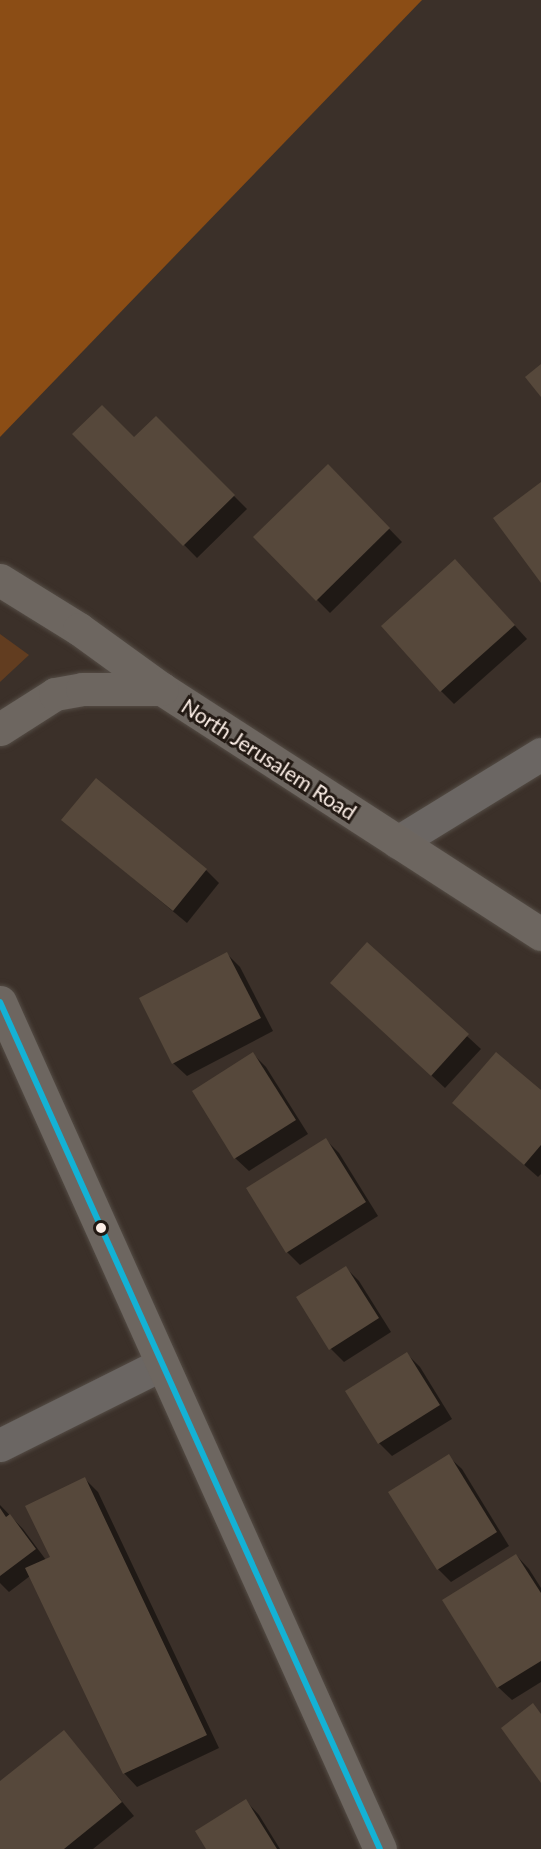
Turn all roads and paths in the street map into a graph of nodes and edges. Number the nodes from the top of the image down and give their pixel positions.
1 (0, 580) edge
2 (162, 689) junction
3 (0, 729) edge
4 (541, 754) edge
5 (398, 842) junction
6 (541, 934) edge
7 (0, 1002) edge
8 (162, 1364) junction
9 (0, 1446) edge
10 (380, 1849) edge

1 - 2 main road, North Jerusalem Road
2 - 3 main road
2 - 5 main road, North Jerusalem Road
4 - 5 street
5 - 6 main road, North Jerusalem Road
7 - 8 main road
8 - 9 street
8 - 10 main road

